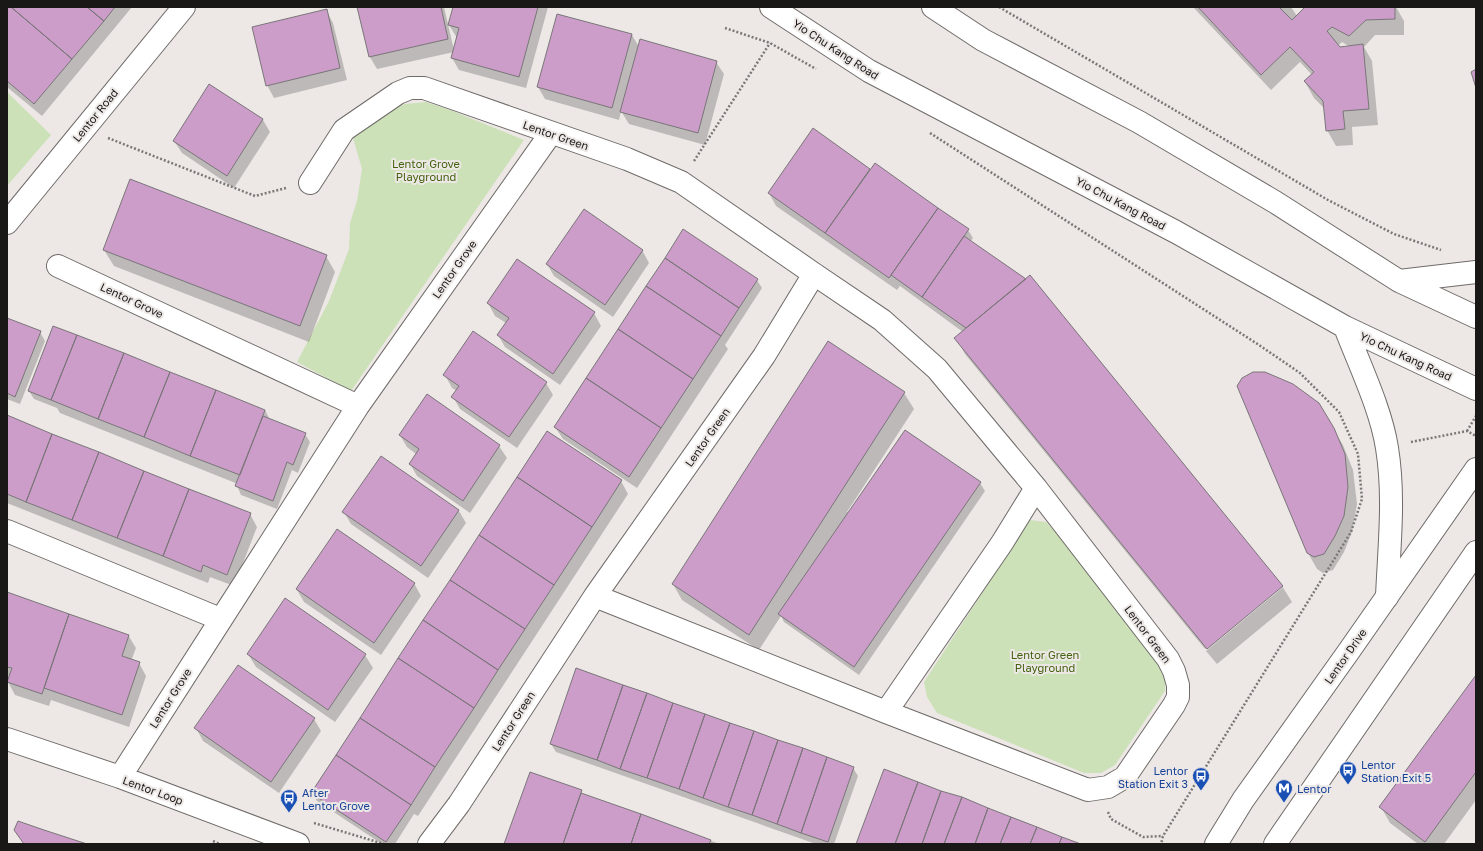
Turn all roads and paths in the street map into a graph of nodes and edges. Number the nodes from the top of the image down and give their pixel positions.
1 (184, 7) edge
2 (771, 7) edge
3 (933, 7) edge
4 (999, 7) edge
5 (725, 28) dead end
6 (770, 43) junction
7 (817, 70) dead end
8 (926, 131) dead end
9 (551, 133) junction
10 (102, 136) dead end
11 (310, 182) joint
12 (681, 182) junction
13 (7, 223) edge
14 (1442, 250) dead end
15 (58, 266) dead end
16 (1476, 272) edge
17 (814, 274) junction
18 (1399, 281) junction
19 (1476, 317) edge
20 (1345, 327) junction
21 (1476, 389) edge
22 (358, 406) junction
23 (1476, 416) edge
24 (1476, 436) edge
25 (1476, 469) edge
26 (1036, 488) junction
27 (7, 531) edge
28 (1476, 552) edge
29 (595, 596) junction
30 (1387, 597) junction
31 (220, 619) junction
32 (886, 712) junction
33 (7, 739) edge
34 (120, 778) junction
35 (1111, 819) dead end
36 (1163, 836) junction
37 (298, 844) edge
38 (429, 844) edge
39 (1161, 844) edge
40 (1216, 844) edge
41 (1275, 844) edge

1 - 13 street, Lentor Road
2 - 20 street, Yio Chu Kang Road
3 - 18 street
4 - 14 path
5 - 6 path
6 - 7 path
6 - 12 path
8 - 36 path
9 - 11 street, Lentor Green
9 - 12 street, Lentor Green
9 - 22 street, Lentor Grove
10 - 11 path
12 - 17 street, Lentor Green
15 - 22 street, Lentor Grove
16 - 18 street
17 - 26 street, Lentor Green
17 - 29 street, Lentor Green
18 - 19 street
20 - 21 street, Yio Chu Kang Road
20 - 30 street
22 - 31 street, Lentor Grove
23 - 24 path
25 - 30 street, Lentor Drive
26 - 32 street
26 - 32 street, Lentor Green
27 - 31 street
28 - 41 street
29 - 32 street, Lentor Green
29 - 38 street, Lentor Green
30 - 40 street, Lentor Drive
31 - 34 street, Lentor Grove
33 - 34 street, Lentor Loop
34 - 37 street, Lentor Loop
35 - 36 path
36 - 39 path

